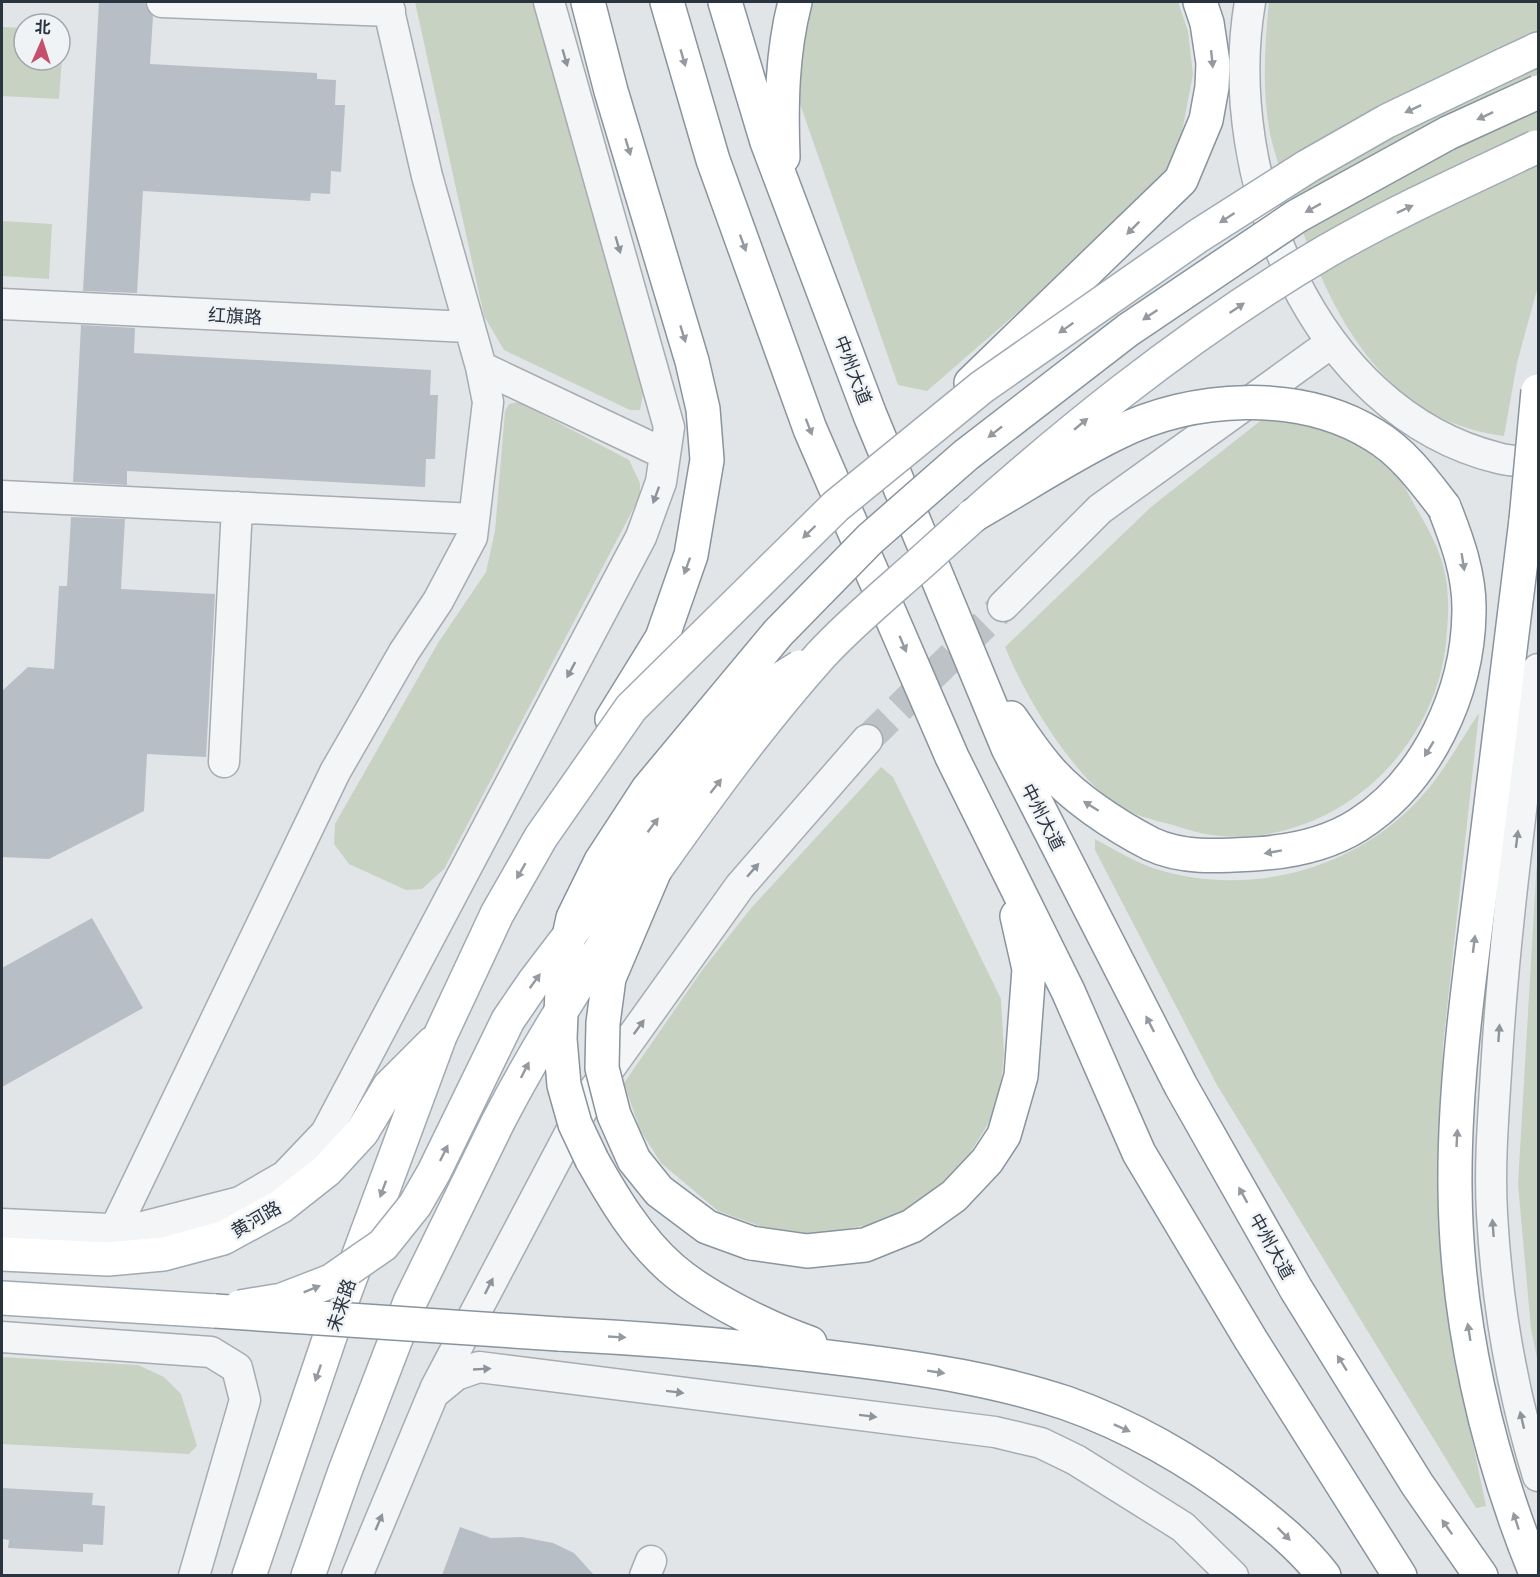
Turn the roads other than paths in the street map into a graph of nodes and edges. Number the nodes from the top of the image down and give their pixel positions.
1 (162, 2) edge
2 (549, 2) edge
3 (588, 2) edge
4 (667, 2) edge
5 (725, 2) edge
6 (795, 2) edge
7 (1200, 2) edge
8 (1250, 2) edge
9 (389, 6) edge
10 (1539, 49) edge
11 (1539, 92) edge
12 (1537, 147) edge
13 (785, 188) junction
14 (2, 304) edge
15 (468, 327) junction
16 (1331, 343) junction
17 (481, 367) junction
18 (1539, 391) edge
19 (901, 453) junction
20 (665, 454) junction
21 (1539, 462) edge
22 (2, 496) edge
23 (237, 507) junction
24 (972, 516) junction
25 (474, 519) junction
26 (1003, 606) tunnel mouth
27 (823, 652) junction
28 (1539, 669) edge
29 (976, 672) junction
30 (867, 740) tunnel mouth
31 (224, 762) dead end
32 (541, 837) junction
33 (1005, 865) junction
34 (655, 870) junction
35 (440, 1036) junction
36 (2, 1224) edge
37 (115, 1229) junction
38 (2, 1254) edge
39 (2, 1298) edge
40 (214, 1311) junction
41 (2, 1336) edge
42 (862, 1361) junction
43 (433, 1394) junction
44 (1539, 1476) edge
45 (194, 1575) edge
46 (249, 1575) edge
47 (308, 1575) edge
48 (357, 1575) edge
49 (1233, 1575) edge
50 (1324, 1575) edge
51 (1400, 1575) edge
52 (1481, 1575) edge
53 (1537, 1575) edge

1 - 9 street
2 -> 20 street
3 -> 32 main road, bridge
4 -> 33 main road
5 - 13 main road, 中州大道
6 - 13 main road
7 -> 19 main road, bridge
8 - 16 street
9 - 15 street
10 -> 19 main road, bridge
11 -> 42 main road, bridge
24 -> 12 main road, bridge
13 - 29 main road, 中州大道
14 - 15 street, 红旗路
15 - 17 street
16 - 21 street
16 - 26 street
17 - 20 street
17 - 25 street
53 -> 18 main road, bridge
19 -> 32 main road, bridge
20 -> 37 street
22 - 23 street
23 - 25 street
23 - 31 street
24 - 27 main road, bridge
24 -> 29 main road, bridge
25 - 37 street
34 -> 27 main road, bridge
40 -> 27 main road, bridge
44 -> 28 street
52 -> 29 main road, 中州大道
43 -> 30 street
32 -> 35 main road, 未来路, bridge
33 - 34 main road, bridge
33 - 51 main road
47 -> 34 main road, bridge
35 - 38 main road, 黄河路
35 -> 46 main road, 未来路
36 - 37 street
39 - 40 main road
40 -> 42 main road, bridge
41 - 45 street
42 -> 50 main road
48 -> 43 street
43 -> 49 street

